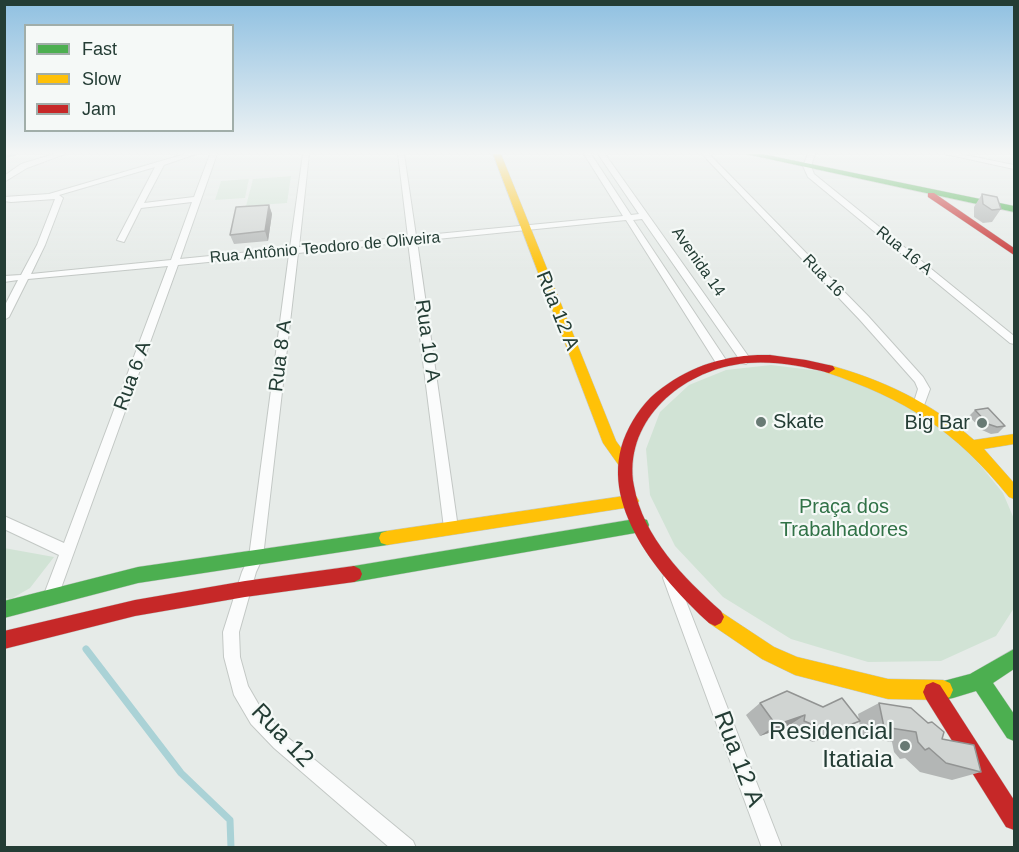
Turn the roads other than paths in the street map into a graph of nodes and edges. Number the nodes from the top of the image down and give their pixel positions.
1 (56, 194) edge
2 (146, 194) edge
3 (200, 194) edge
4 (301, 194) edge
5 (407, 194) edge
6 (512, 194) edge
7 (613, 194) edge
8 (630, 194) edge
9 (744, 194) edge
10 (835, 194) edge
11 (929, 194) edge
12 (939, 194) edge
13 (52, 195) junction
14 (4, 199) edge
15 (198, 200) junction
16 (140, 206) junction
17 (1014, 209) edge
18 (646, 216) junction
19 (629, 218) junction
20 (525, 228) junction
21 (121, 240) dead end
22 (413, 240) junction
23 (294, 251) junction
24 (1014, 252) edge
25 (175, 262) junction
26 (27, 275) junction
27 (4, 279) edge
28 (4, 317) edge
29 (1014, 341) edge
30 (747, 360) junction
31 (722, 363) junction
32 (919, 405) junction
33 (1014, 439) edge
34 (974, 445) junction
35 (625, 463) junction
36 (1014, 468) edge
37 (999, 471) junction
38 (1014, 491) edge
39 (631, 501) junction
40 (4, 522) edge
41 (641, 525) junction
42 (451, 528) junction
43 (68, 552) junction
44 (256, 557) junction
45 (667, 569) junction
46 (245, 589) junction
47 (51, 597) junction
48 (4, 610) edge
49 (4, 640) edge
50 (1014, 658) edge
51 (980, 681) junction
52 (933, 692) junction
53 (1014, 730) edge
54 (1014, 819) edge
55 (405, 848) edge
56 (772, 848) edge

1 - 13 street
2 - 16 street
3 - 15 street, Rua 6 A
4 - 23 street, Rua 8 A
5 - 22 street, Rua 10 A
6 - 20 main road, Rua 12 A
7 - 19 street, Avenida 14
8 - 18 street, Avenida 14
9 - 32 street, Rua 16
10 - 29 street, Rua 16 A
11 - 24 main road
12 - 17 main road
13 - 14 street
13 - 26 street
15 - 16 street
15 - 25 street, Rua 6 A
16 - 21 street
18 - 19 street, Rua Antônio Teodoro de Oliveira
18 - 30 street, Avenida 14
19 - 20 street, Rua Antônio Teodoro de Oliveira
19 - 31 street, Avenida 14
20 - 22 street, Rua Antônio Teodoro de Oliveira
20 - 35 main road, Rua 12 A
22 - 23 street, Rua Antônio Teodoro de Oliveira
22 - 42 street, Rua 10 A
23 - 25 street, Rua Antônio Teodoro de Oliveira
23 - 44 street, Rua 8 A
25 - 26 street, Rua Antônio Teodoro de Oliveira
25 - 43 street, Rua 6 A
26 - 27 street, Rua Antônio Teodoro de Oliveira
26 - 28 street
30 - 31 main road
30 - 32 main road
31 - 35 main road
32 - 34 main road
33 - 34 main road
34 - 37 main road
35 - 39 main road
36 - 37 main road
37 - 38 main road
39 - 41 main road
39 - 42 main road
40 - 43 street
41 - 45 main road
41 - 46 main road
42 - 44 main road
43 - 47 street, Rua 6 A
44 - 46 street, Rua 8 A
44 - 47 main road
45 - 52 main road
45 - 56 street, Rua 12 A
46 - 49 main road
46 - 55 street, Rua 12
47 - 48 main road
50 - 51 main road
51 - 52 main road
51 - 53 main road
52 - 54 main road

